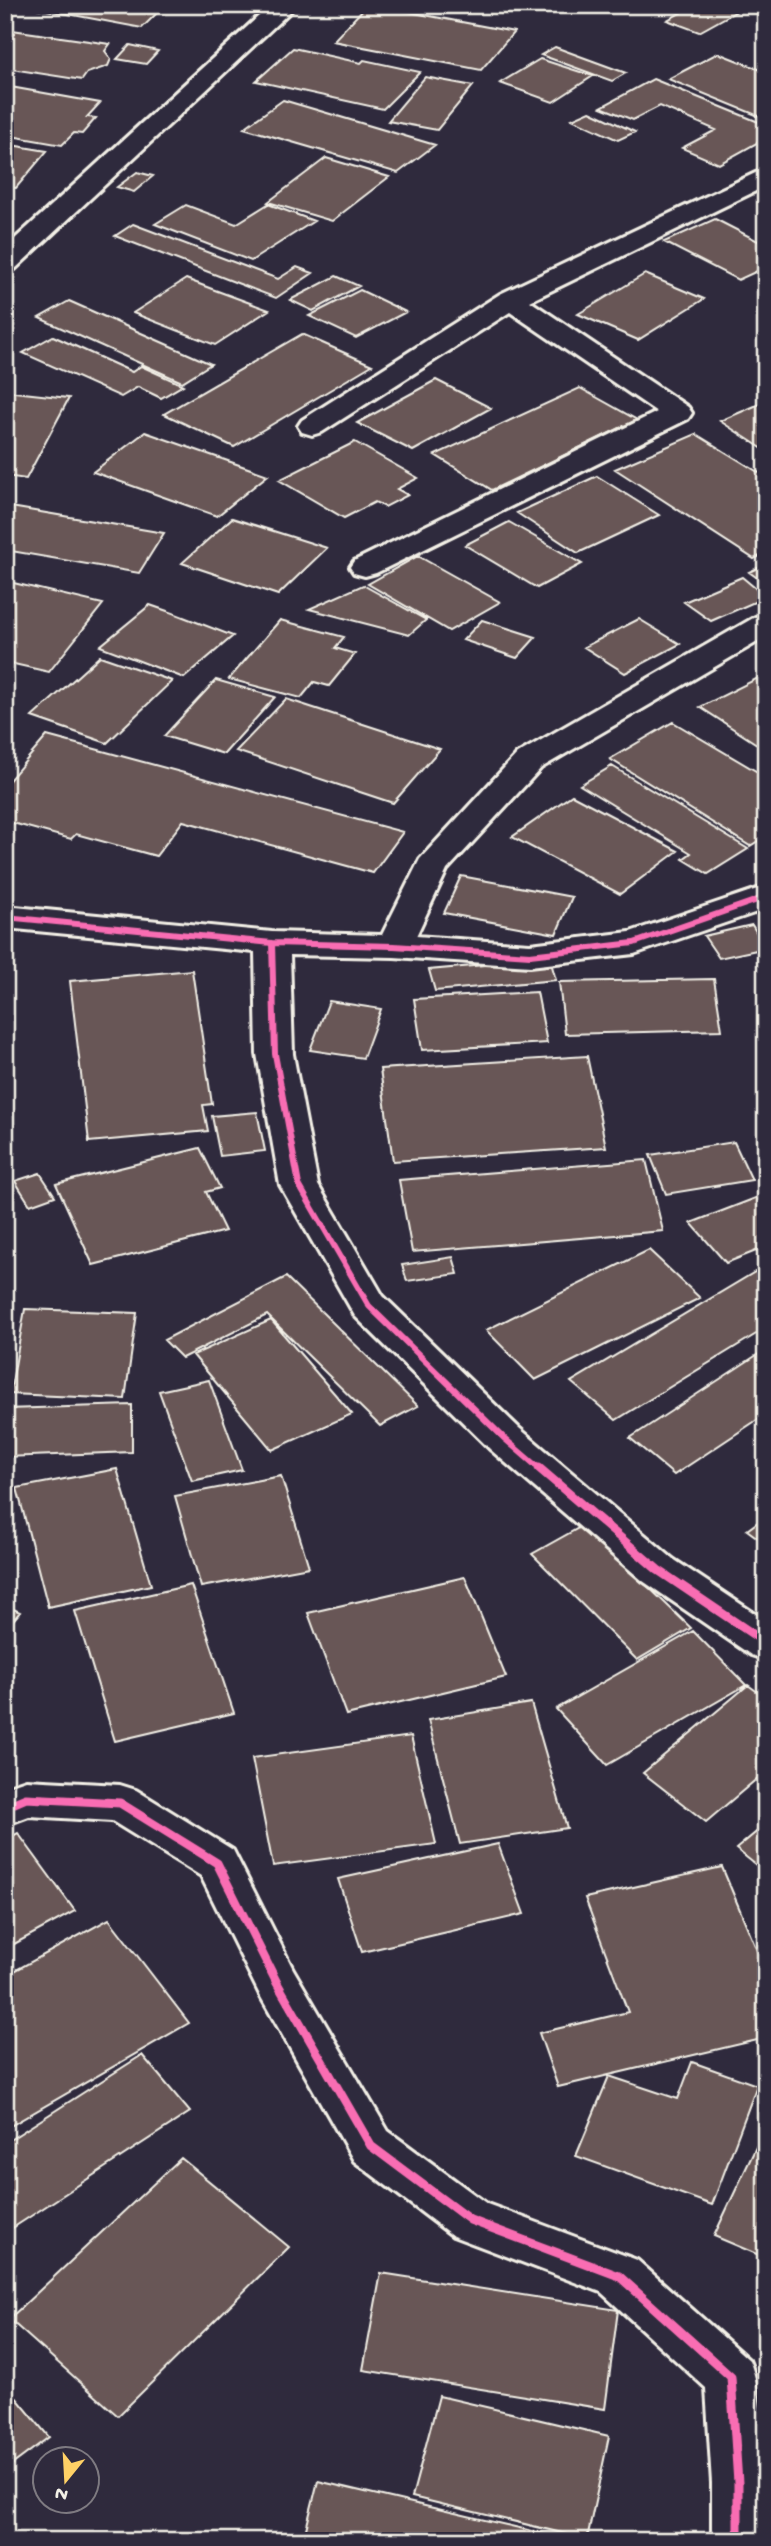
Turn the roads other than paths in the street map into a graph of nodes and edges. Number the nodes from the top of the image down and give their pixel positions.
1 (285, 5) edge
2 (766, 176) edge
3 (5, 263) edge
4 (510, 300) junction
5 (312, 426) dead end
6 (365, 567) dead end
7 (766, 624) edge
8 (766, 897) edge
9 (5, 917) edge
10 (272, 943) junction
11 (394, 946) junction
12 (766, 1643) edge
13 (5, 1807) edge
14 (738, 2541) edge

1 - 3 street
2 - 4 street
4 - 5 street
4 - 6 street
7 - 11 street
8 - 11 street
9 - 10 street
10 - 11 street
10 - 12 street
13 - 14 street

